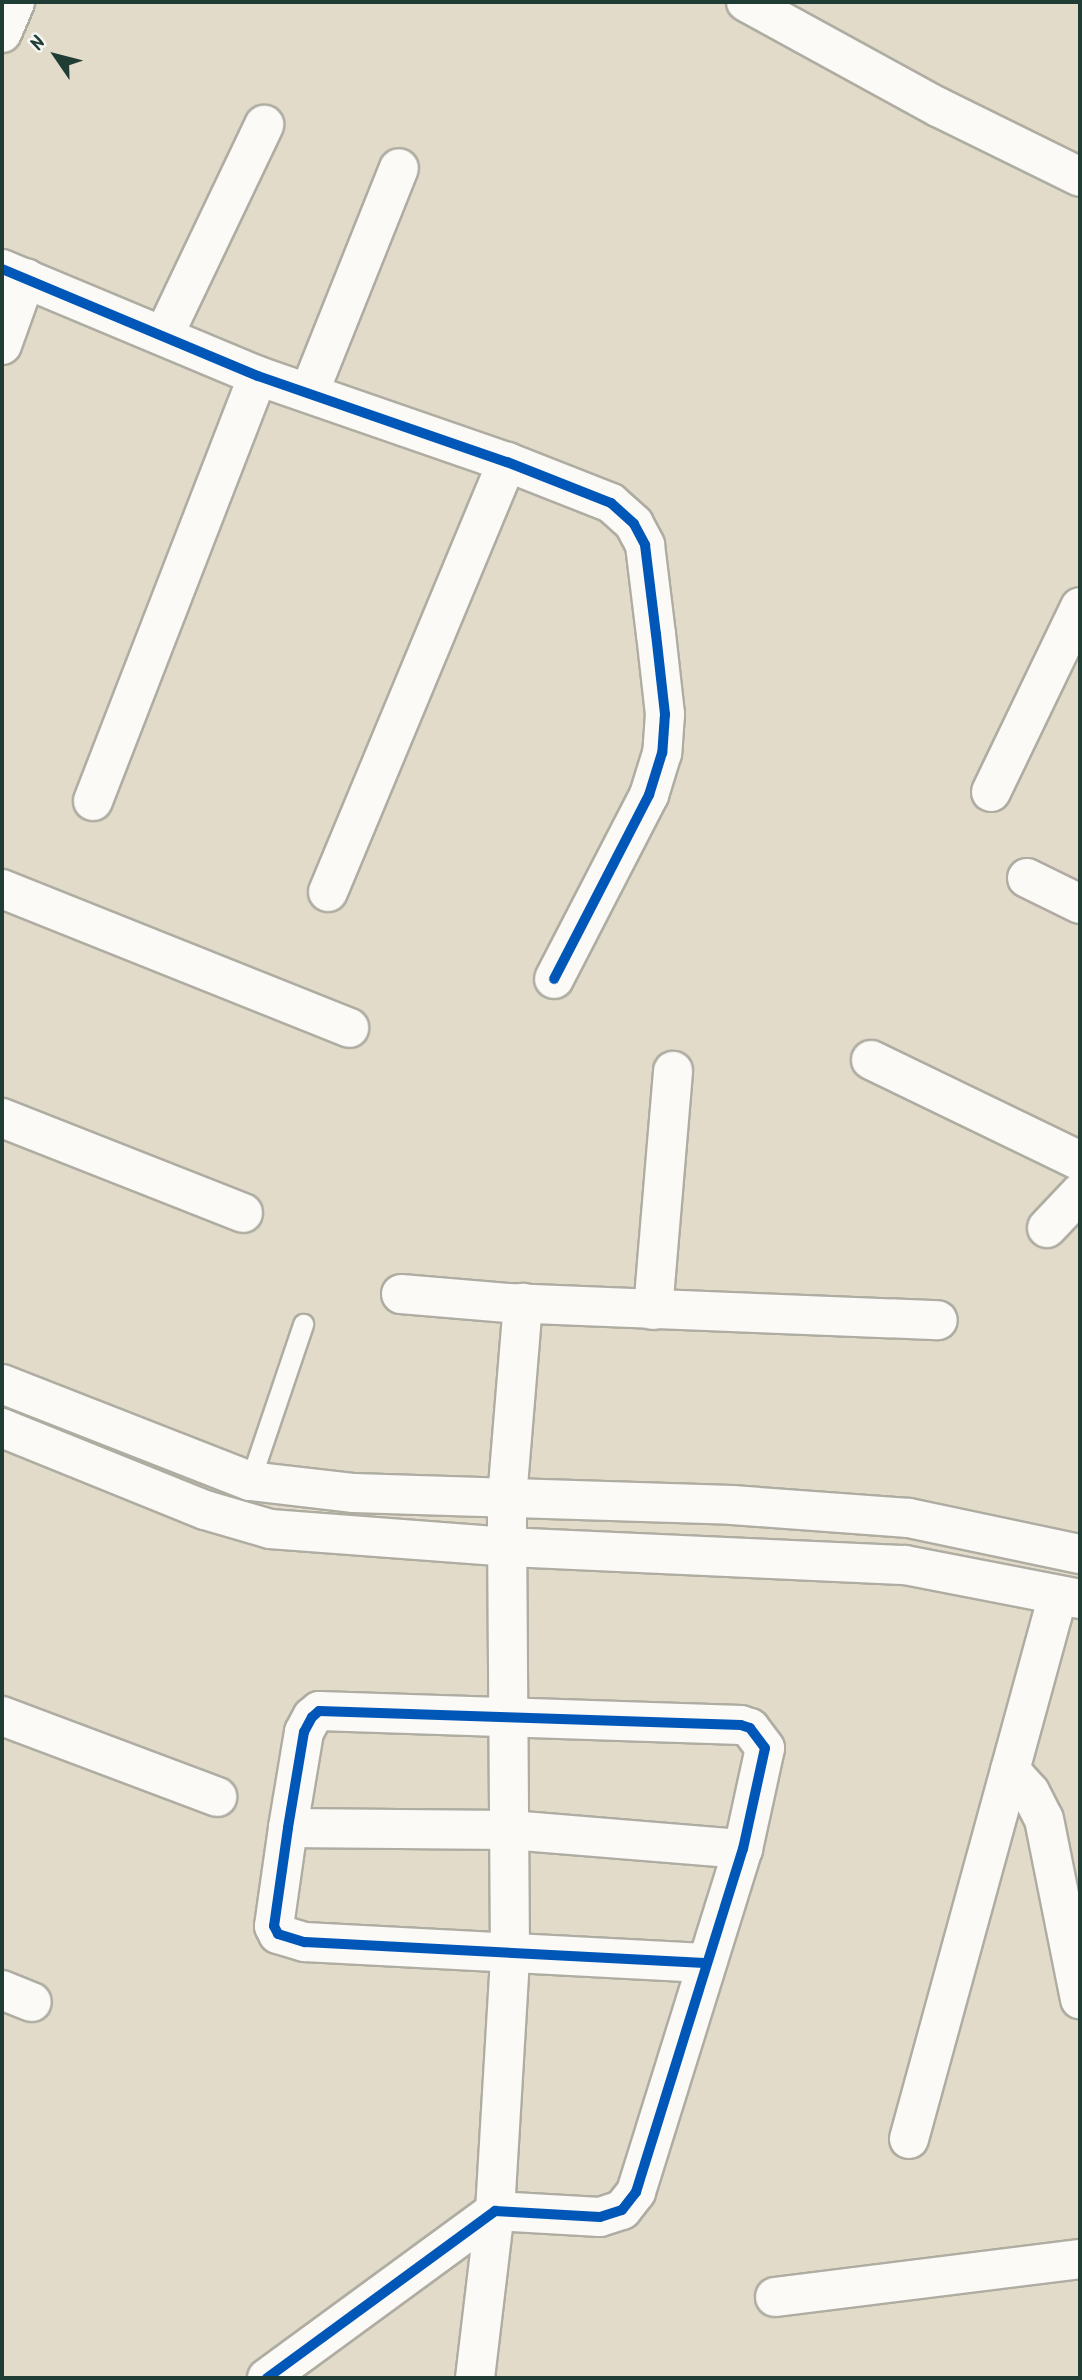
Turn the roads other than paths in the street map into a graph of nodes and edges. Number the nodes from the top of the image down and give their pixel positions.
1 (15, 2) edge
2 (746, 2) edge
3 (2, 33) edge
4 (264, 125) dead end
5 (399, 168) dead end
6 (1080, 177) edge
7 (14, 274) edge
8 (164, 335) junction
9 (2, 345) edge
10 (258, 376) junction
11 (309, 393) junction
12 (507, 462) junction
13 (1080, 607) edge
14 (991, 792) dead end
15 (93, 801) dead end
16 (1027, 878) dead end
17 (2, 889) edge
18 (328, 892) dead end
19 (1080, 904) edge
20 (554, 979) dead end
21 (349, 1028) dead end
22 (871, 1060) dead end
23 (673, 1071) dead end
24 (2, 1118) edge
25 (1080, 1161) edge
26 (1080, 1193) edge
27 (243, 1213) dead end
28 (1047, 1228) dead end
29 (401, 1294) dead end
30 (523, 1304) junction
31 (653, 1310) junction
32 (938, 1320) dead end
33 (303, 1324) dead end
34 (2, 1384) edge
35 (2, 1428) edge
36 (250, 1481) junction
37 (507, 1498) junction
38 (507, 1547) junction
39 (1080, 1554) edge
40 (1069, 1597) edge
41 (2, 1716) edge
42 (506, 1716) junction
43 (1010, 1770) junction
44 (217, 1797) dead end
45 (288, 1828) junction
46 (510, 1830) junction
47 (743, 1849) junction
48 (510, 1955) junction
49 (704, 1964) junction
50 (1080, 1999) edge
51 (909, 2139) dead end
52 (495, 2211) junction
53 (1080, 2259) edge
54 (775, 2297) dead end
55 (267, 2378) edge
56 (475, 2378) edge

1 - 3 street
2 - 6 street
4 - 8 street
5 - 11 street
7 - 8 street
7 - 9 street
8 - 10 street
10 - 11 street
10 - 15 street
11 - 12 street
12 - 18 street
12 - 20 street
13 - 14 street
16 - 19 street
17 - 21 street
22 - 25 street
23 - 31 street
24 - 27 street
26 - 28 street
29 - 30 street
30 - 31 street
30 - 37 street
31 - 32 street
33 - 36 lane
34 - 36 street
35 - 38 street
36 - 37 street
37 - 38 street
37 - 39 street
38 - 40 street
38 - 42 street
40 - 43 street
41 - 44 street
42 - 45 street
42 - 46 street
42 - 47 street
43 - 50 street
43 - 51 street
45 - 46 street
45 - 48 street
46 - 47 street
46 - 48 street
47 - 49 street
48 - 49 street
48 - 52 street
49 - 52 street
52 - 55 street
52 - 56 street
53 - 54 street

